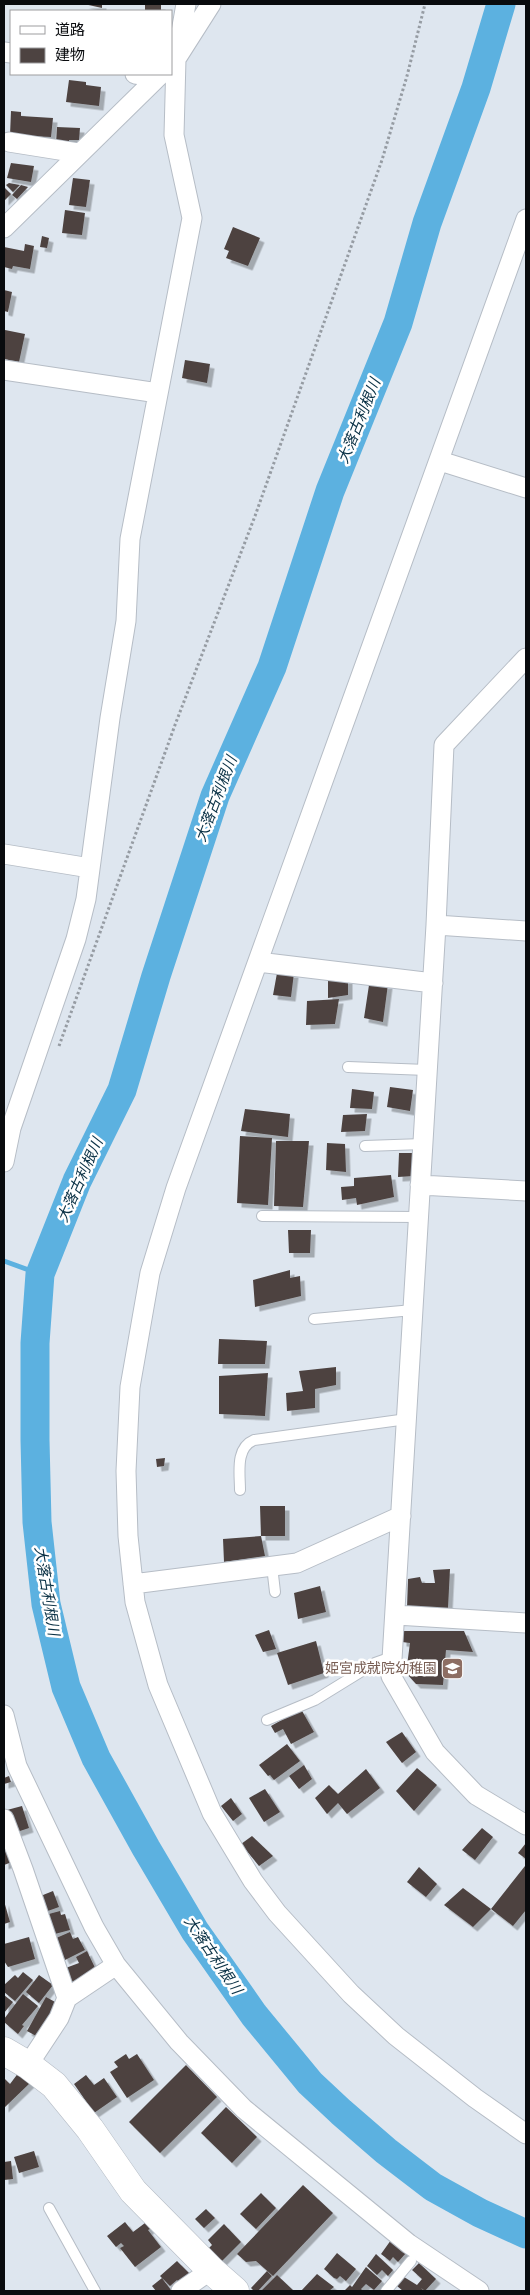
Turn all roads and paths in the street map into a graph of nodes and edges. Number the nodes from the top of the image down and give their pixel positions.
1 (186, 4) edge
2 (211, 4) edge
3 (426, 4) edge
4 (174, 61) edge
5 (159, 76) edge
6 (10, 142) dead end
7 (78, 154) junction
8 (526, 219) edge
9 (4, 228) edge
10 (4, 370) edge
11 (158, 393) junction
12 (440, 461) junction
13 (526, 488) edge
14 (526, 658) edge
15 (4, 854) edge
16 (90, 868) junction
17 (436, 925) junction
18 (526, 931) edge
19 (258, 962) junction
20 (433, 983) junction
21 (56, 1055) dead end
22 (348, 1067) dead end
23 (427, 1070) junction
24 (423, 1144) junction
25 (365, 1146) dead end
26 (4, 1162) edge
27 (420, 1185) junction
28 (526, 1191) edge
29 (262, 1216) dead end
30 (419, 1217) junction
31 (413, 1310) junction
32 (314, 1319) dead end
33 (407, 1419) junction
34 (240, 1490) dead end
35 (401, 1516) junction
36 (272, 1566) junction
37 (133, 1584) junction
38 (275, 1592) dead end
39 (396, 1615) junction
40 (526, 1623) edge
41 (392, 1658) junction
42 (4, 1715) edge
43 (267, 1720) dead end
44 (10, 1767) edge
45 (4, 1819) edge
46 (526, 1825) edge
47 (116, 1965) junction
48 (67, 1998) junction
49 (4, 2051) edge
50 (28, 2065) junction
51 (526, 2134) edge
52 (49, 2208) dead end
53 (412, 2262) dead end
54 (211, 2270) junction
55 (95, 2291) edge
56 (181, 2291) edge
57 (235, 2291) edge
58 (386, 2291) edge
59 (479, 2291) edge

1 - 4 street
2 - 4 street
3 - 21 path
4 - 11 street
5 - 7 street
6 - 7 street
7 - 9 street
8 - 12 street
10 - 11 street
11 - 16 street
12 - 13 street
12 - 19 street
14 - 17 street
15 - 16 street
16 - 26 street
17 - 18 street
17 - 20 street
19 - 20 street
19 - 37 street
20 - 23 street
22 - 23 lane
23 - 24 street
24 - 25 lane
24 - 27 street
27 - 28 street
27 - 30 street
29 - 30 lane
30 - 31 street
31 - 32 lane
31 - 33 street
33 - 34 lane
33 - 35 street
35 - 36 street
35 - 39 street
36 - 37 street
36 - 38 lane
37 - 51 street
39 - 40 street
39 - 41 street
41 - 43 lane
41 - 46 street
42 - 44 street
44 - 47 street
45 - 48 street
47 - 48 street
47 - 59 street
48 - 50 street
49 - 50 street
50 - 54 street
52 - 55 lane
53 - 58 lane
54 - 56 street
54 - 57 street

